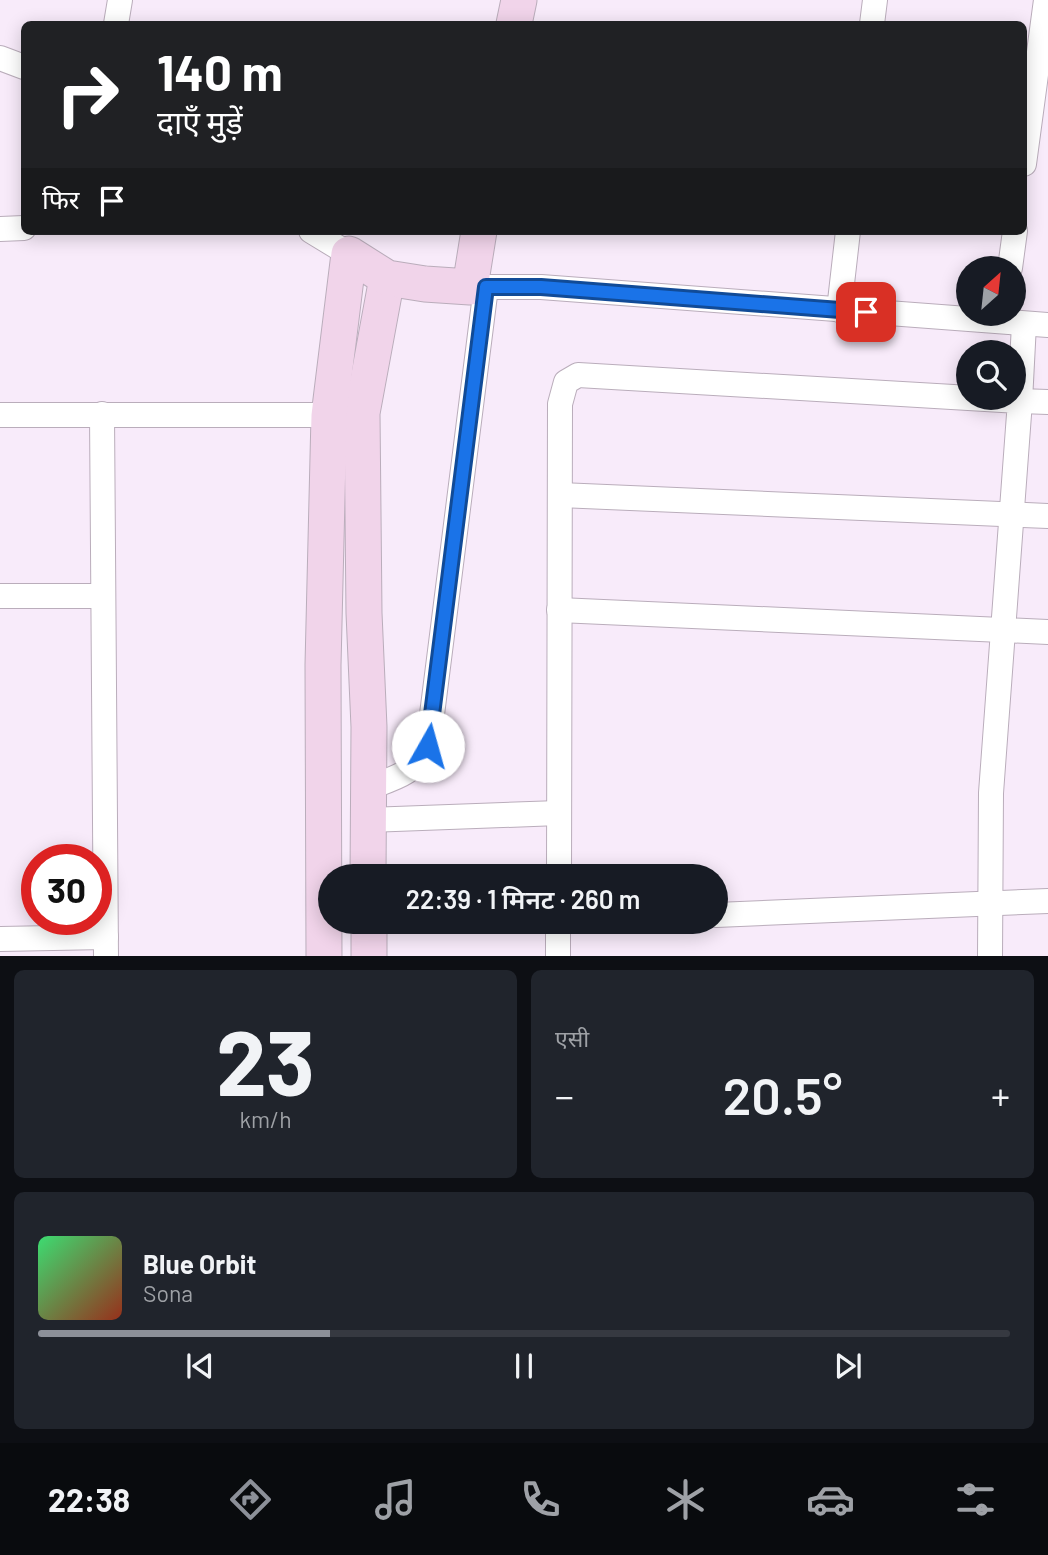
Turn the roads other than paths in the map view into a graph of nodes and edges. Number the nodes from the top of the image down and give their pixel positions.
1 (120, 0) edge
2 (519, 0) edge
3 (875, 0) edge
4 (1046, 0) edge
5 (116, 21) edge
6 (515, 21) edge
7 (872, 21) edge
8 (0, 58) edge
9 (21, 66) edge
10 (1027, 142) edge
11 (21, 228) edge
12 (0, 229) edge
13 (318, 235) edge
14 (479, 235) edge
15 (848, 235) edge
16 (1014, 235) edge
17 (349, 254) junction
18 (1011, 256) edge
19 (387, 278) junction
20 (478, 287) junction
21 (839, 310) junction
22 (956, 317) edge
23 (956, 397) edge
24 (1026, 401) edge
25 (1048, 402) edge
26 (1019, 410) edge
27 (102, 414) junction
28 (0, 415) edge
29 (346, 415) junction
30 (560, 495) junction
31 (1013, 514) junction
32 (1048, 516) edge
33 (0, 596) edge
34 (103, 596) junction
35 (559, 610) junction
36 (1003, 629) junction
37 (1048, 632) edge
38 (368, 804) junction
39 (559, 813) junction
40 (368, 864) edge
41 (559, 864) edge
42 (1048, 901) edge
43 (989, 903) junction
44 (728, 914) edge
45 (369, 934) edge
46 (558, 934) edge
47 (0, 939) edge
48 (106, 947) edge
49 (324, 956) edge
50 (369, 956) edge
51 (558, 956) edge
52 (990, 956) edge

1 - 5 street
2 - 6 street
3 - 7 street
4 - 10 street
8 - 9 street
11 - 12 street
13 - 17 street
14 - 20 street
15 - 21 street
16 - 18 street
17 - 19 street
17 - 29 street
19 - 20 street
19 - 29 street
20 - 21 street
20 - 38 street
21 - 22 street
23 - 30 street
24 - 25 street
26 - 31 street
27 - 28 street
27 - 29 street
27 - 34 street
29 - 38 street
29 - 49 street
30 - 31 street
30 - 35 street
31 - 32 street
31 - 36 street
33 - 34 street
34 - 48 street
35 - 36 street
35 - 39 street
36 - 37 street
36 - 43 street
38 - 39 street
38 - 40 street
39 - 41 street
42 - 43 street
43 - 44 street
43 - 52 street
45 - 50 street
46 - 51 street
47 - 48 street

